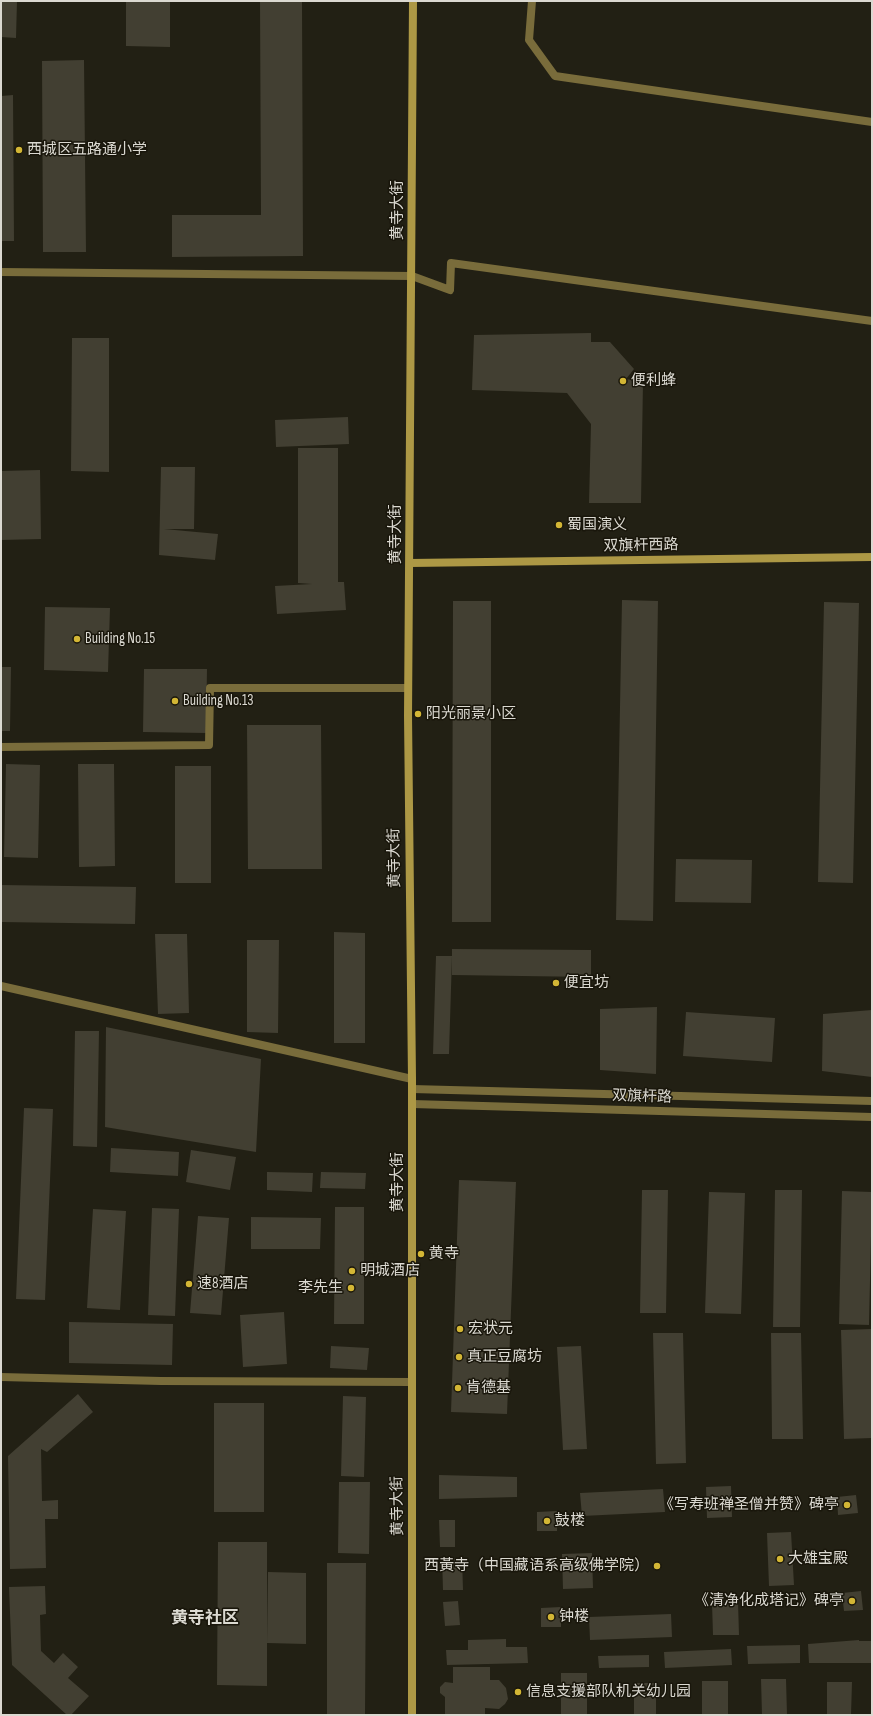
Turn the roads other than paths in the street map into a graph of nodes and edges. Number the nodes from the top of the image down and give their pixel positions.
1 (413, 1) edge
2 (532, 1) edge
3 (872, 122) edge
4 (1, 272) edge
5 (412, 276) junction
6 (872, 321) edge
7 (872, 558) edge
8 (410, 563) junction
9 (408, 688) junction
10 (1, 746) edge
11 (1, 986) edge
12 (412, 1079) junction
13 (412, 1089) junction
14 (872, 1101) edge
15 (412, 1104) junction
16 (872, 1117) edge
17 (1, 1377) edge
18 (412, 1382) junction
19 (412, 1715) edge

1 - 5 street, 黄寺大街
2 - 3 street
4 - 5 street
5 - 6 street
5 - 8 street, 黄寺大街
7 - 8 street, 双旗杆西路
8 - 9 street, 黄寺大街
9 - 10 street
9 - 12 street, 黄寺大街
11 - 12 street
12 - 13 street, 黄寺大街
13 - 14 street
13 - 15 street, 黄寺大街
15 - 16 street, 双旗杆路
15 - 18 street, 黄寺大街
17 - 18 street
18 - 19 street, 黄寺大街

